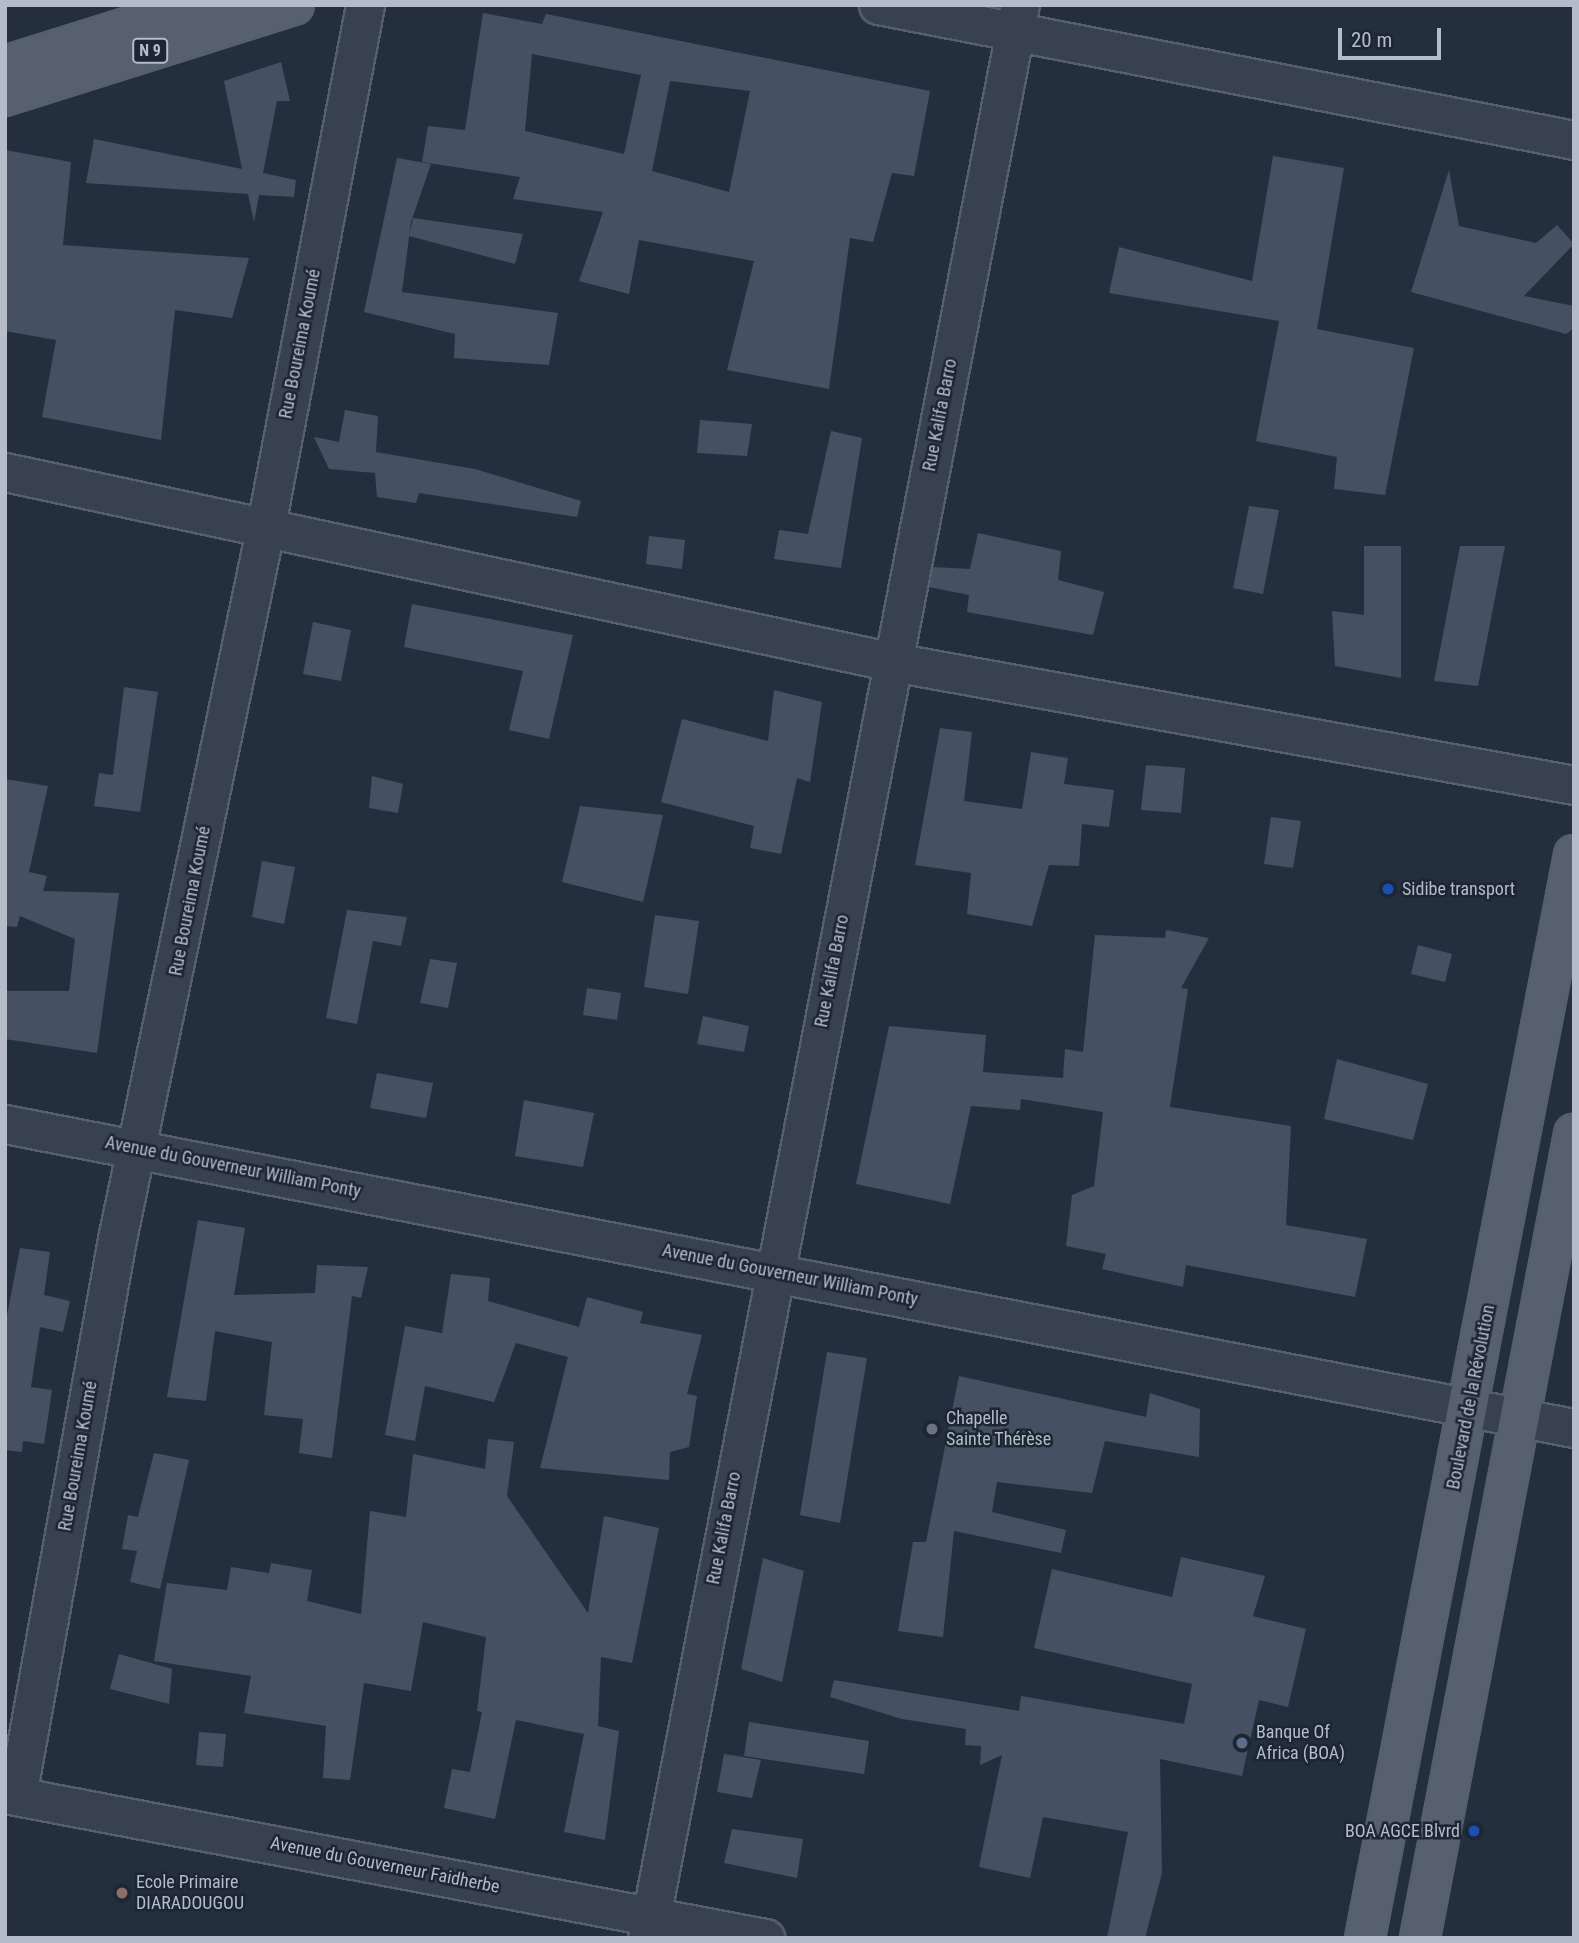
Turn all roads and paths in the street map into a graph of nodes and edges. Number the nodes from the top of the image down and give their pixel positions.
1 (200, 5) edge
2 (294, 5) edge
3 (365, 5) edge
4 (878, 5) edge
5 (1017, 20) edge
6 (5, 66) edge
7 (5, 96) edge
8 (1574, 140) edge
9 (5, 472) edge
10 (266, 524) junction
11 (893, 662) junction
12 (1574, 785) edge
13 (1574, 855) edge
14 (5, 1124) edge
15 (1574, 1133) edge
16 (140, 1148) junction
17 (772, 1272) junction
18 (1470, 1409) junction
19 (1521, 1418) junction
20 (1574, 1428) edge
21 (11, 1795) edge
22 (649, 1926) edge
23 (765, 1938) edge
24 (1365, 1938) edge
25 (1420, 1938) edge

1 - 6 main road, N 9
2 - 7 main road, N 9
3 - 10 street, Rue Boureima Koumé
4 - 5 street
5 - 8 street
5 - 11 street, Rue Kalifa Barro
9 - 10 street
10 - 11 street
10 - 16 street, Rue Boureima Koumé
11 - 12 street
11 - 17 street, Rue Kalifa Barro
13 - 18 main road, Boulevard de la Révolution
14 - 16 street, Avenue du Gouverneur William Ponty
15 - 19 main road
16 - 17 street, Avenue du Gouverneur William Ponty
16 - 21 street, Rue Boureima Koumé
17 - 18 street, Avenue du Gouverneur William Ponty
17 - 22 street, Rue Kalifa Barro
18 - 19 street, Avenue du Gouverneur William Ponty
18 - 24 main road, Boulevard de la Révolution
19 - 20 street, Avenue du Gouverneur William Ponty
19 - 25 main road
21 - 22 street, Avenue du Gouverneur Faidherbe
22 - 23 street, Avenue du Gouverneur Faidherbe

